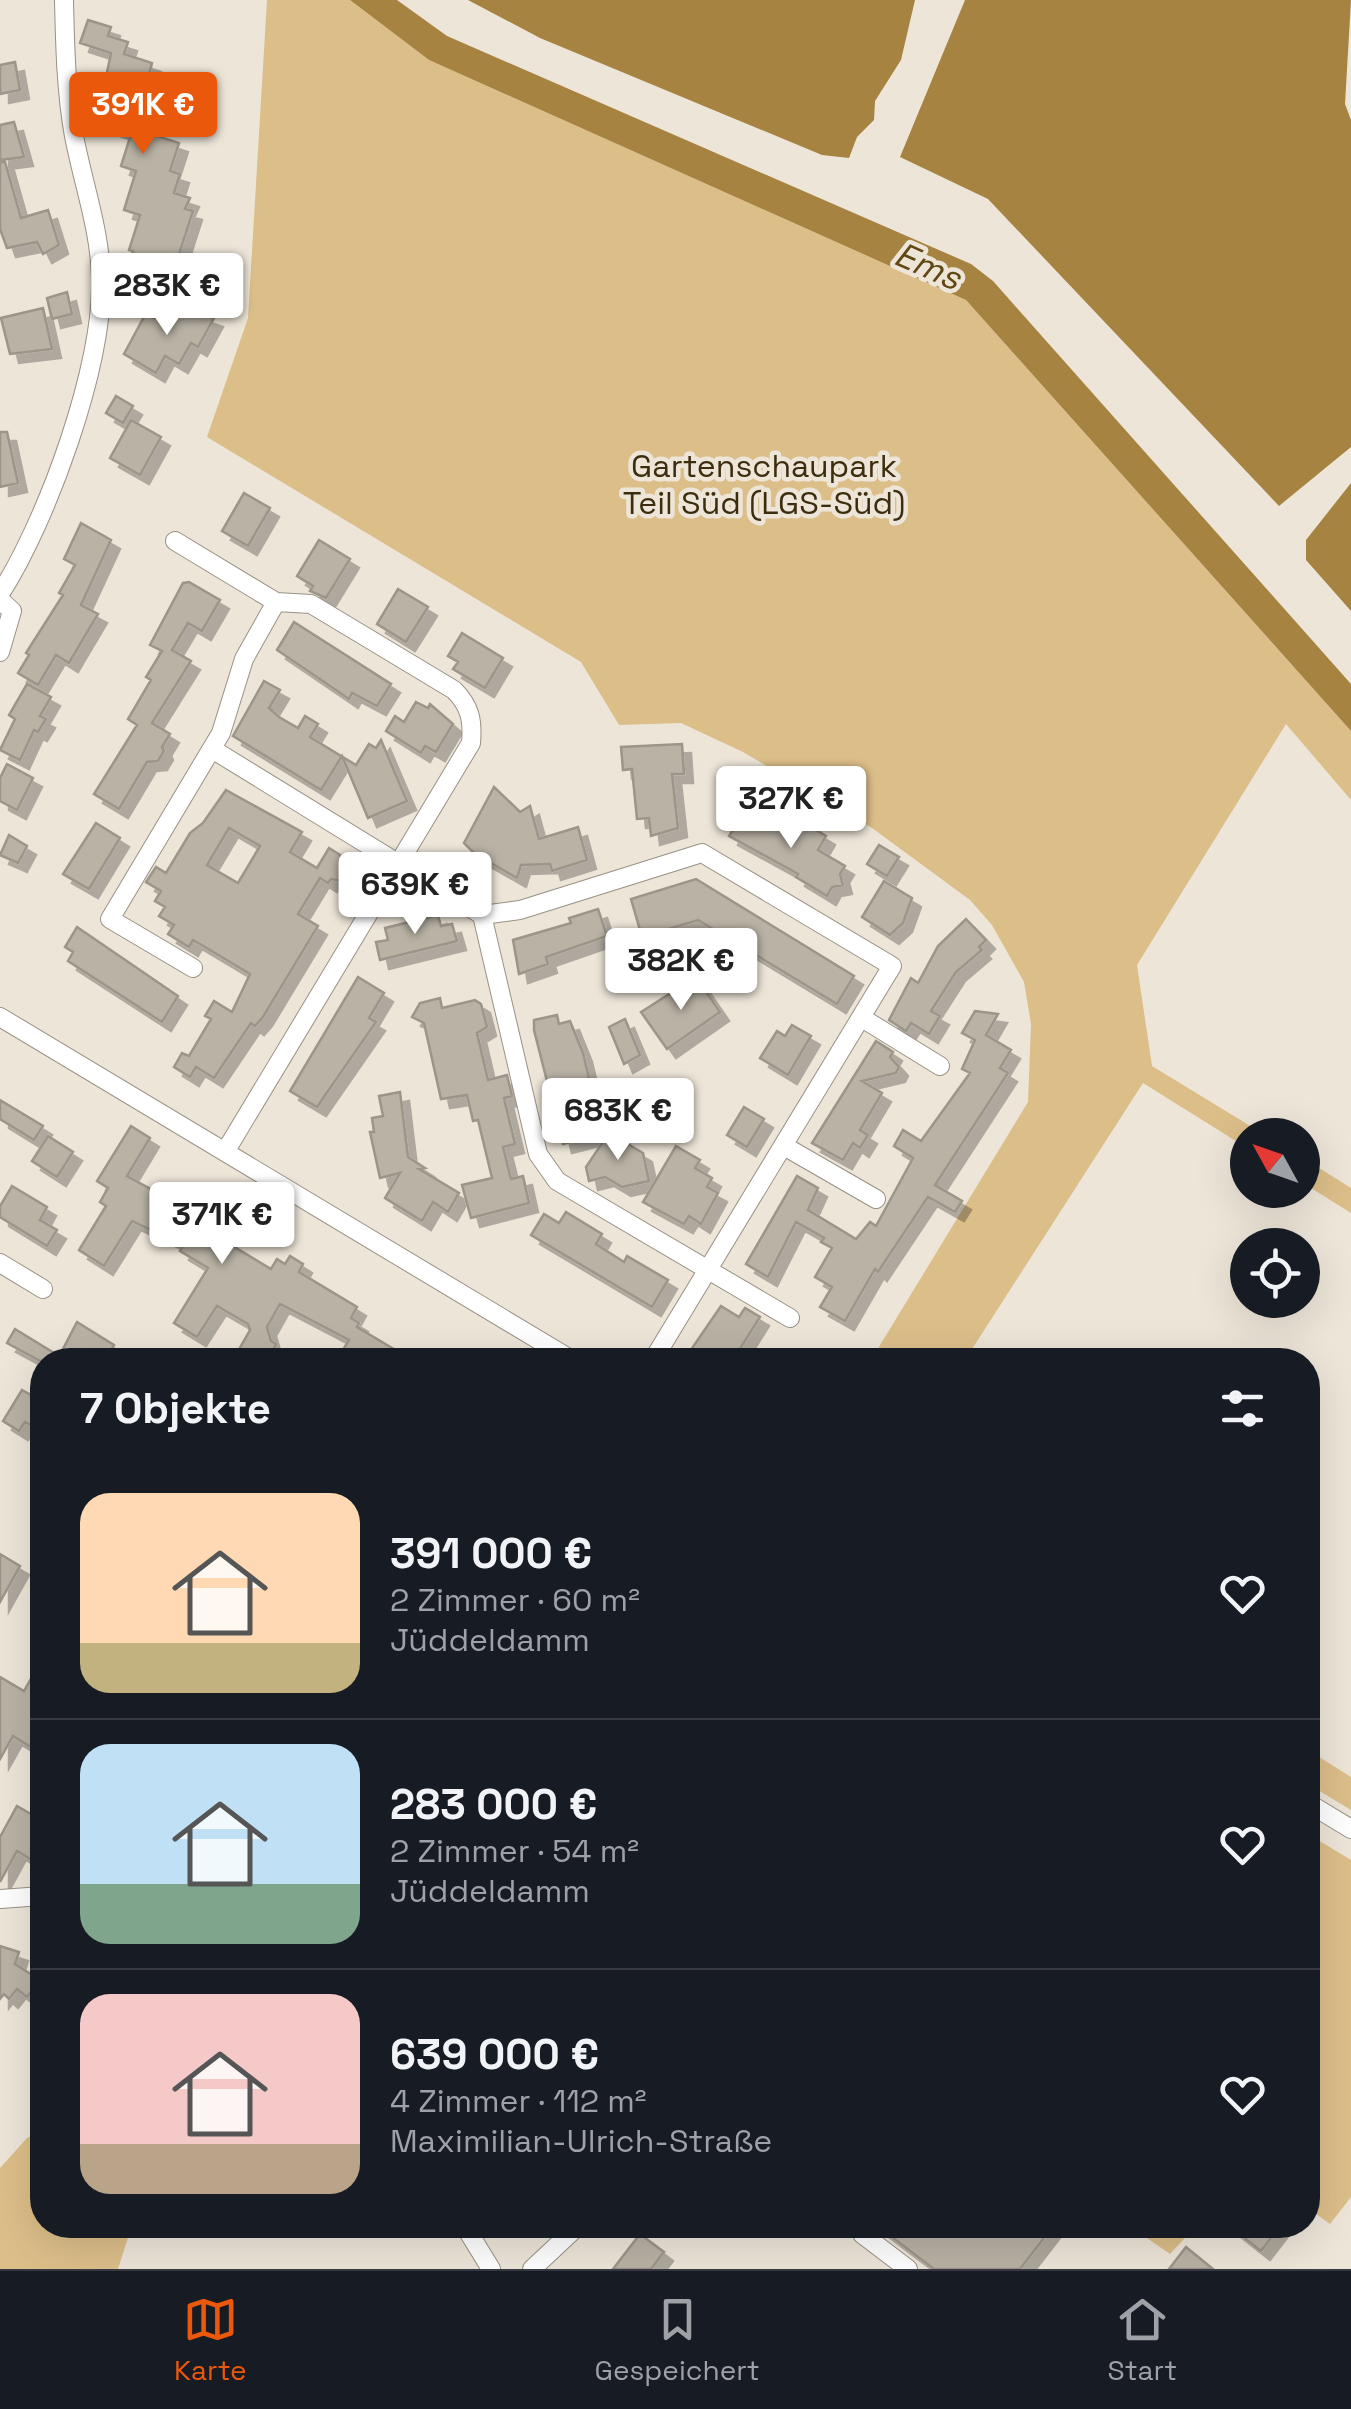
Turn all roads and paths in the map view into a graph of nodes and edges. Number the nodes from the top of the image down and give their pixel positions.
1 (64, 0) edge
2 (175, 541) dead end
3 (0, 597) edge
4 (276, 602) junction
5 (0, 652) edge
6 (212, 749) junction
7 (398, 864) junction
8 (482, 916) junction
9 (193, 968) dead end
10 (0, 1017) edge
11 (862, 1018) junction
12 (940, 1066) dead end
13 (784, 1146) junction
14 (225, 1152) junction
15 (876, 1199) dead end
16 (0, 1263) edge
17 (708, 1272) junction
18 (43, 1288) dead end
19 (790, 1318) dead end
20 (552, 1348) edge
21 (660, 1348) edge
22 (1320, 1810) edge
23 (1351, 1829) edge
24 (30, 1897) edge
25 (0, 1899) edge
26 (472, 2238) edge
27 (565, 2238) edge
28 (867, 2238) edge
29 (492, 2269) edge
30 (532, 2269) edge
31 (908, 2269) edge

1 - 3 street
2 - 4 street
3 - 5 street
4 - 6 street
4 - 7 street
6 - 7 street
6 - 9 street
7 - 8 street
7 - 14 street
8 - 11 street
8 - 17 street
10 - 14 street
11 - 12 street
11 - 13 street
13 - 15 street
13 - 17 street
14 - 20 street
16 - 18 street
17 - 19 street
17 - 21 street
22 - 23 street
24 - 25 street
26 - 29 street
27 - 30 street
28 - 31 street

